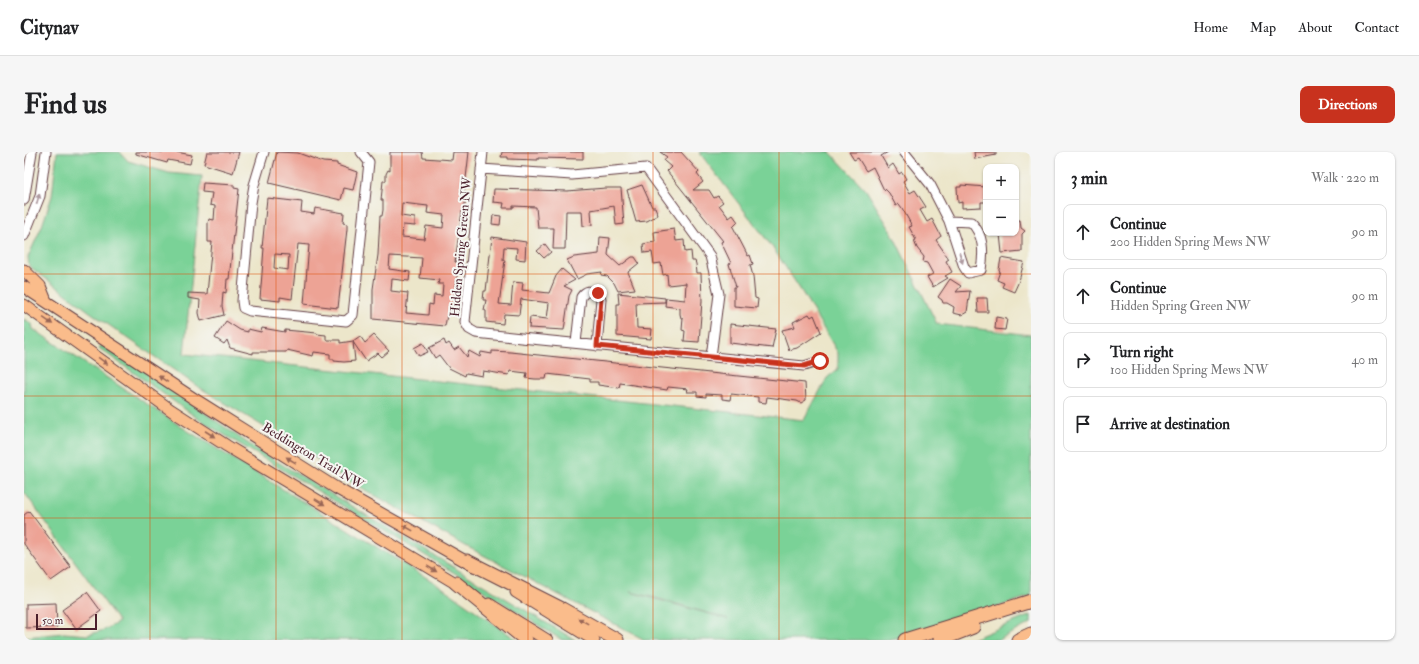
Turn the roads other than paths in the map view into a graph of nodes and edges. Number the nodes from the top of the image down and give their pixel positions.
1 (32, 152) edge
2 (46, 152) edge
3 (264, 152) edge
4 (361, 152) edge
5 (483, 152) edge
6 (904, 152) edge
7 (481, 170) junction
8 (24, 200) edge
9 (949, 221) junction
10 (24, 236) edge
11 (24, 270) edge
12 (24, 287) edge
13 (46, 301) junction
14 (24, 305) edge
15 (576, 343) junction
16 (597, 346) junction
17 (711, 357) junction
18 (820, 361) dead end
19 (467, 561) junction
20 (456, 583) junction
21 (1031, 601) edge
22 (1031, 604) edge
23 (1031, 634) edge
24 (526, 640) edge
25 (547, 640) edge
26 (594, 640) edge
27 (617, 640) edge
28 (905, 640) edge
29 (940, 640) edge
30 (1018, 640) edge

1 - 8 street
10 -> 2 street
3 - 4 street
5 - 7 street, Hidden Spring Green NW
6 - 9 street
7 - 15 street, Hidden Spring Green NW
7 - 17 street, Hidden Spring Green NW
9 -> 9 street
11 - 13 main road
12 - 13 main road, Beddington Trail NW
19 -> 13 main road, Beddington Trail NW
14 -> 20 main road
15 - 16 street, Hidden Spring Green NW
15 - 16 street
16 - 17 street, Hidden Spring Green NW
17 - 18 street
19 - 26 main road, Beddington Trail NW
27 -> 19 highway
20 - 24 highway
20 - 25 main road
21 - 28 highway
22 - 29 highway
23 - 30 highway

